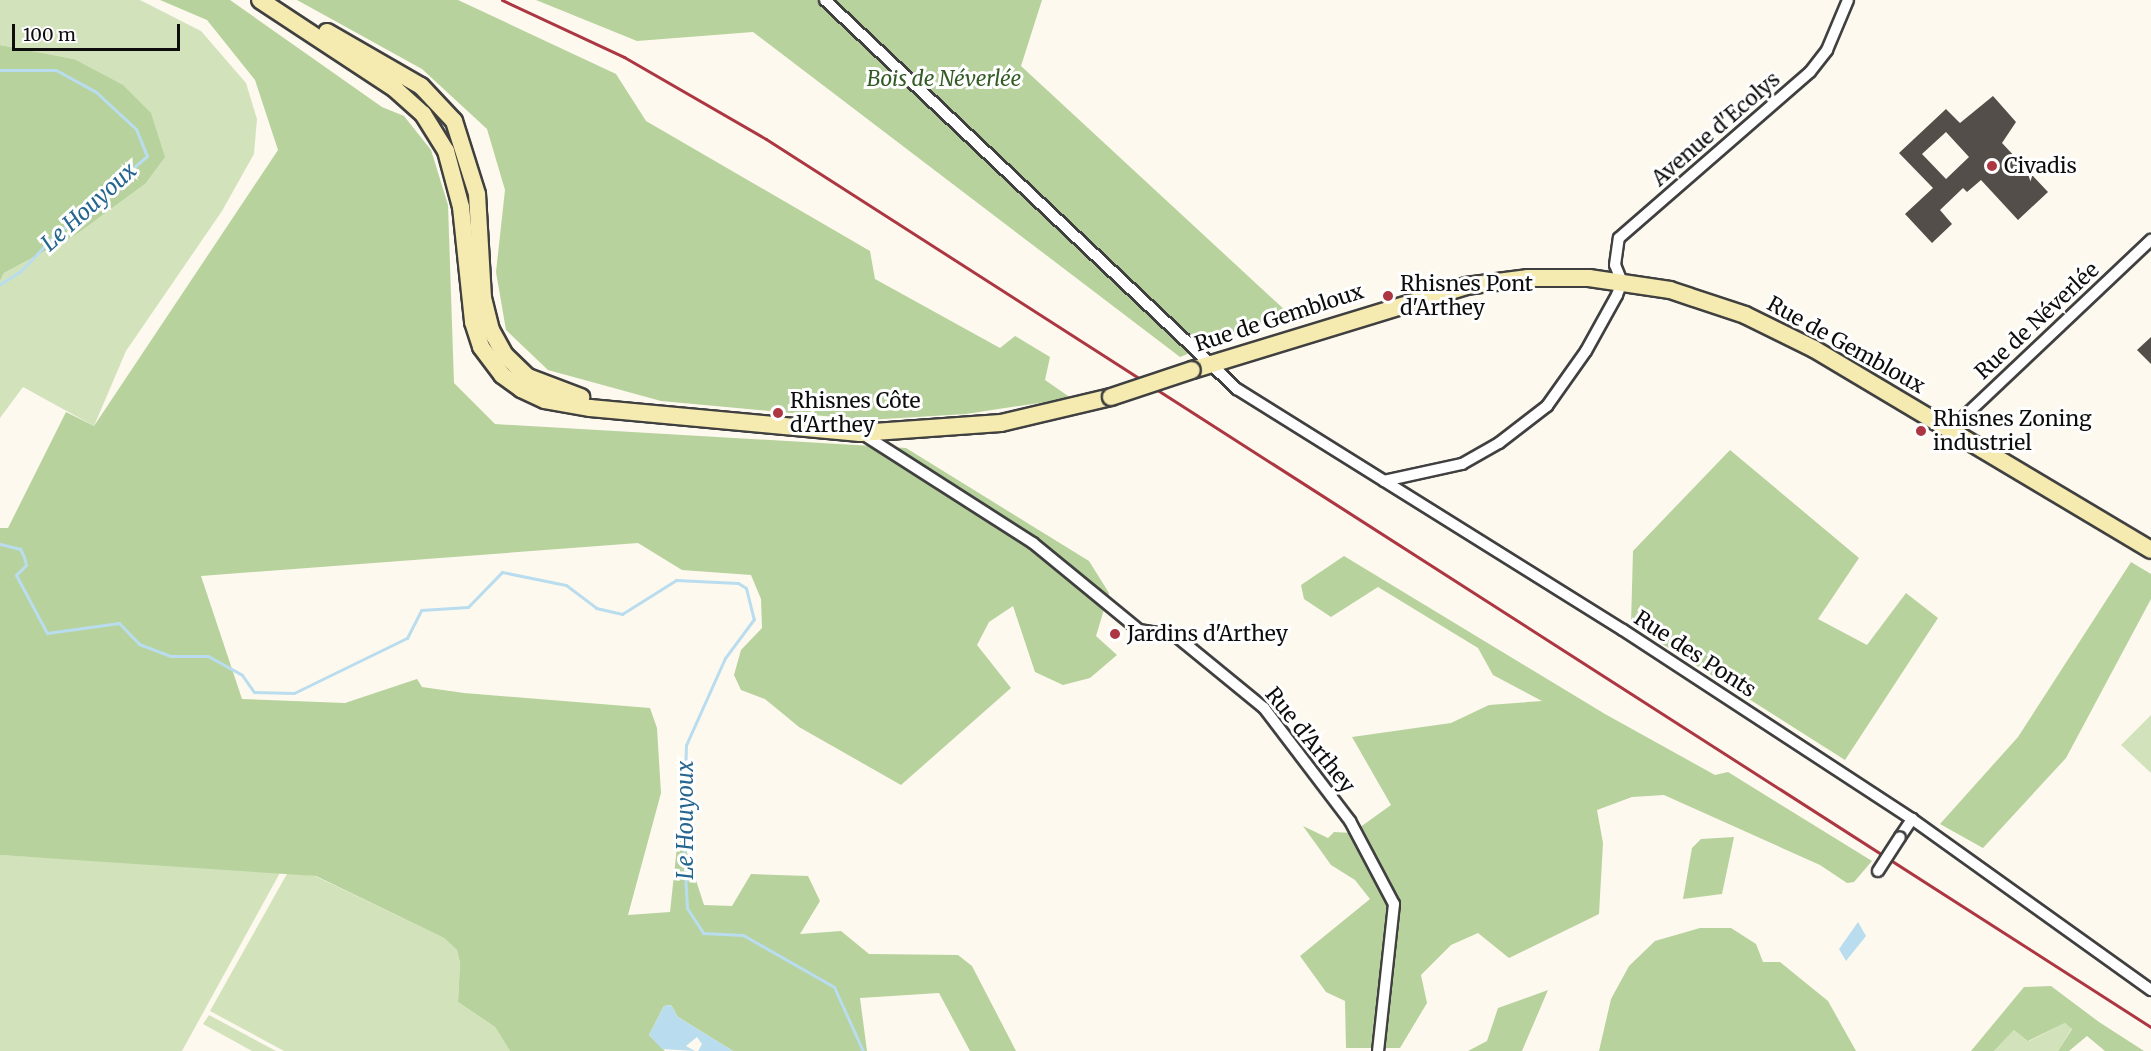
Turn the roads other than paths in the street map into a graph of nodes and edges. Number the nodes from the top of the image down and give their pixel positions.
1 (262, 0) edge
2 (825, 0) edge
3 (1848, 0) edge
4 (2151, 240) edge
5 (1622, 282) junction
6 (1210, 364) junction
7 (1950, 430) junction
8 (860, 433) junction
9 (1384, 481) junction
10 (2151, 550) edge
11 (1912, 819) junction
12 (1878, 871) dead end
13 (2151, 990) edge
14 (1378, 1051) edge

1 - 8 main road, Rue de Gembloux
2 - 6 street, Rue des Ponts
3 - 5 street, Avenue d'Ecolys
4 - 7 street, Rue de Néverlée
5 - 6 main road, Rue de Gembloux
5 - 7 main road, Rue de Gembloux
5 - 9 street
6 - 8 main road, Rue de Gembloux, bridge
6 - 9 street, Rue des Ponts
7 - 10 main road, Rue de Gembloux
8 - 14 street, Rue d'Arthey
9 - 11 street, Rue des Ponts
11 - 12 street, bridge
11 - 13 street, Rue des Ponts

